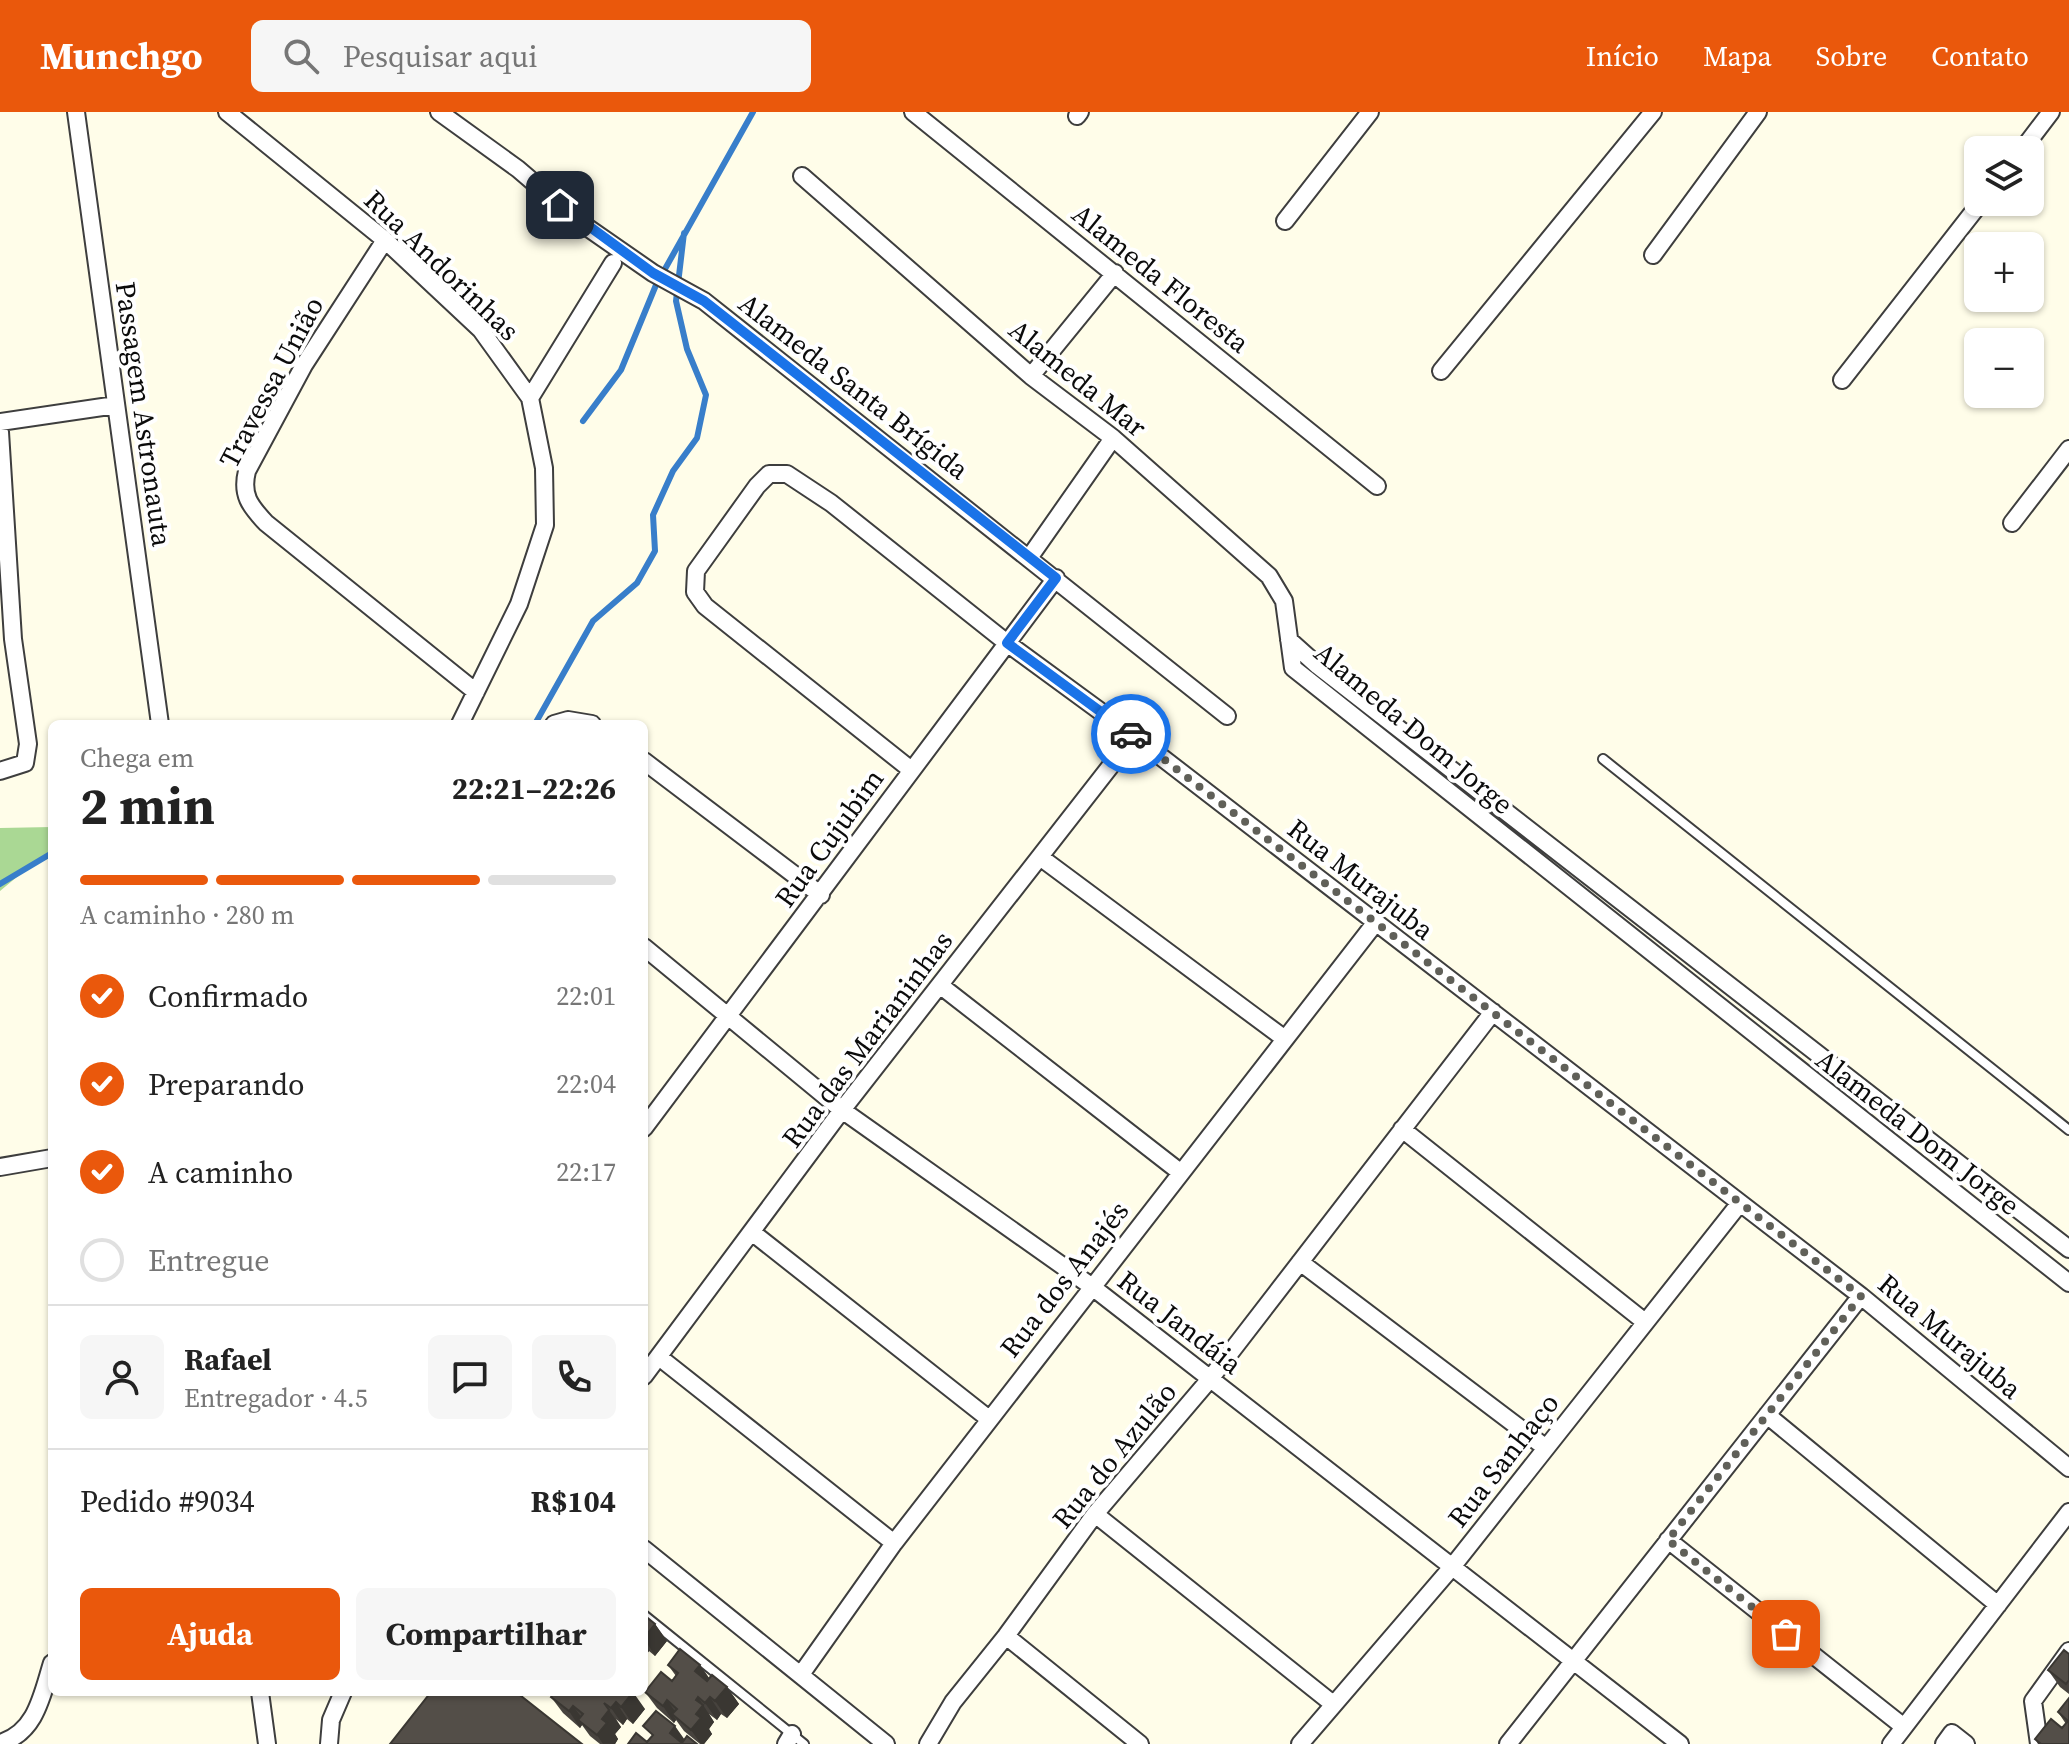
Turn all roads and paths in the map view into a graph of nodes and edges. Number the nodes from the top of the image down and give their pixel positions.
1 (76, 112) edge
2 (227, 112) edge
3 (439, 112) edge
4 (913, 112) edge
5 (1370, 112) edge
6 (1653, 112) edge
7 (1758, 112) edge
8 (2051, 112) edge
9 (2033, 136) edge
10 (802, 176) dead end
11 (1970, 216) edge
12 (1285, 221) dead end
13 (385, 240) junction
14 (1653, 255) dead end
15 (613, 263) dead end
16 (1115, 273) junction
17 (1441, 371) dead end
18 (1031, 376) junction
19 (1842, 380) dead end
20 (530, 398) junction
21 (116, 405) junction
22 (0, 422) edge
23 (0, 432) edge
24 (1113, 438) junction
25 (2069, 449) edge
26 (1377, 486) dead end
27 (2012, 523) dead end
28 (1029, 558) junction
29 (1056, 578) junction
30 (1289, 640) junction
31 (1007, 643) junction
32 (476, 692) junction
33 (1227, 716) dead end
34 (159, 720) edge
35 (462, 720) edge
36 (1134, 736) junction
37 (1603, 759) dead end
38 (648, 764) edge
39 (910, 769) junction
40 (0, 771) edge
41 (1040, 857) junction
42 (821, 895) junction
43 (1376, 922) junction
44 (648, 950) edge
45 (941, 986) junction
46 (1493, 1012) junction
47 (728, 1018) junction
48 (1285, 1039) junction
49 (842, 1110) junction
50 (648, 1123) edge
51 (1402, 1129) junction
52 (2069, 1130) edge
53 (48, 1159) edge
54 (0, 1167) edge
55 (1180, 1172) junction
56 (1740, 1203) junction
57 (753, 1233) junction
58 (2069, 1249) edge
59 (1300, 1262) junction
60 (2069, 1283) edge
61 (1091, 1286) junction
62 (1861, 1296) junction
63 (1645, 1322) junction
64 (659, 1357) junction
65 (648, 1371) edge
66 (1210, 1379) junction
67 (1767, 1415) junction
68 (989, 1419) junction
69 (1546, 1448) junction
70 (2069, 1468) edge
71 (2069, 1512) edge
72 (1095, 1514) junction
73 (1668, 1540) junction
74 (894, 1543) junction
75 (648, 1552) edge
76 (1452, 1567) junction
77 (1998, 1605) junction
78 (648, 1618) edge
79 (1006, 1636) junction
80 (2069, 1651) edge
81 (1573, 1661) junction
82 (802, 1673) junction
83 (48, 1674) edge
84 (261, 1696) edge
85 (341, 1696) edge
86 (1333, 1704) junction
87 (1904, 1727) junction
88 (794, 1741) edge
89 (0, 1743) edge
90 (267, 1744) edge
91 (329, 1744) edge
92 (886, 1744) edge
93 (928, 1744) edge
94 (1140, 1744) edge
95 (1300, 1744) edge
96 (1508, 1744) edge
97 (1680, 1744) edge
98 (1891, 1744) edge
99 (1944, 1744) edge
100 (1966, 1744) edge
101 (2039, 1744) edge

1 - 21 street, Passagem Astronauta
2 - 13 street, Rua Andorinhas
3 - 28 street, Alameda Santa Brígida
4 - 16 street, Alameda Floresta
5 - 12 street
6 - 17 street
7 - 14 street
8 - 9 street
10 - 18 street, Alameda Mar
11 - 19 street
13 - 20 street, Rua Andorinhas
13 - 32 street, Travessa União
15 - 20 street
16 - 18 street
16 - 26 street, Alameda Floresta
18 - 24 street, Alameda Mar
20 - 32 street, Rua Andorinhas
21 - 22 street
21 - 34 street, Passagem Astronauta
23 - 40 street
24 - 28 street
24 - 30 street, Alameda Mar
25 - 27 street
28 - 29 street, Alameda Santa Brígida
29 - 31 street, Rua Cujubim
29 - 33 street, Alameda Santa Brígida
30 - 58 street, Alameda Dom Jorge
30 - 60 street, Alameda Dom Jorge
31 - 36 street, Rua Murajuba
31 - 39 street, Rua Cujubim
31 - 39 street, Rua Murajuba
32 - 35 street, Rua Andorinhas
36 - 41 street, Rua das Marianinhas
36 - 43 street, Rua Murajuba
37 - 52 lane
38 - 42 street
39 - 42 street, Rua Cujubim
41 - 45 street, Rua das Marianinhas
41 - 48 street
42 - 47 street, Rua Cujubim
43 - 46 street, Rua Murajuba
43 - 48 street, Rua dos Anajés
44 - 47 street, Rua Jandáia
45 - 49 street, Rua das Marianinhas
45 - 55 street
46 - 51 street, Rua do Azulão
46 - 56 street, Rua Murajuba
47 - 49 street, Rua Jandáia
47 - 50 street, Rua Cujubim
48 - 55 street, Rua dos Anajés
49 - 57 street, Rua das Marianinhas
49 - 61 street, Rua Jandáia
51 - 59 street, Rua do Azulão
51 - 63 street
53 - 54 street
55 - 61 street, Rua dos Anajés
56 - 62 street, Rua Murajuba
56 - 63 street, Rua Sanhaço
57 - 64 street, Rua das Marianinhas
57 - 68 street
59 - 66 street, Rua do Azulão
59 - 69 street
61 - 66 street, Rua Jandáia
61 - 68 street, Rua dos Anajés
62 - 67 street
62 - 70 street, Rua Murajuba
63 - 69 street, Rua Sanhaço
64 - 65 street, Rua das Marianinhas
64 - 74 street
66 - 72 street, Rua do Azulão
66 - 76 street, Rua Jandáia
67 - 73 street
67 - 77 street
68 - 74 street, Rua dos Anajés
69 - 76 street, Rua Sanhaço
71 - 77 street
72 - 79 street, Rua do Azulão
72 - 86 street
73 - 81 street
73 - 87 street
74 - 82 street, Rua dos Anajés
75 - 82 street
76 - 81 street, Rua Jandáia
76 - 86 street, Rua Sanhaço
77 - 87 street
78 - 88 lane
79 - 93 street, Rua do Azulão
79 - 94 street
80 - 101 street
81 - 96 street
81 - 97 street, Rua Jandáia
82 - 92 street
83 - 89 street
84 - 90 street
85 - 91 street
86 - 95 street, Rua Sanhaço
87 - 98 street
99 - 100 street

